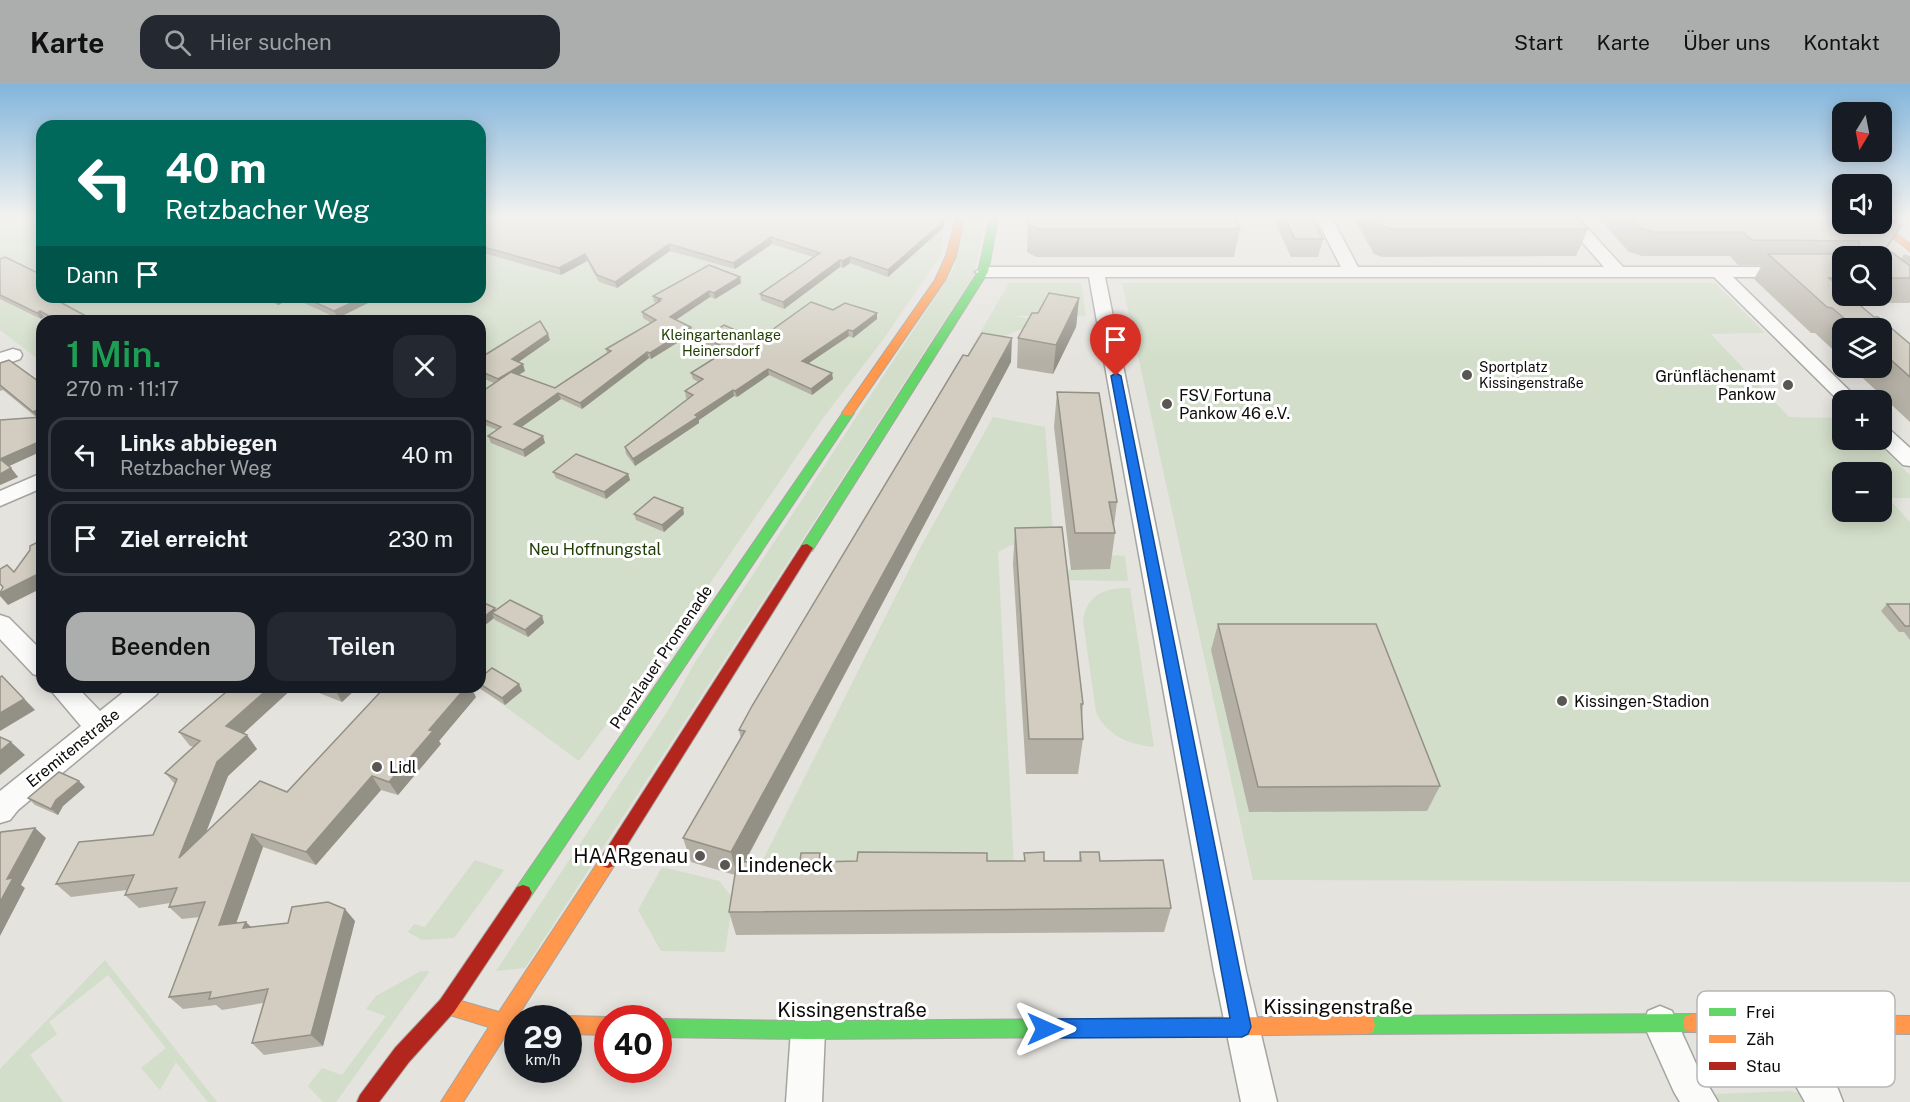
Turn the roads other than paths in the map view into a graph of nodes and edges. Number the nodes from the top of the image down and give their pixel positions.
1 (947, 266) edge
2 (984, 266) edge
3 (1349, 266) edge
4 (1612, 266) edge
5 (983, 272) junction
6 (1096, 272) junction
7 (1352, 272) junction
8 (1618, 272) junction
9 (1832, 272) edge
10 (1719, 273) junction
11 (1839, 390) edge
12 (1892, 443) edge
13 (1910, 460) edge
14 (36, 483) edge
15 (0, 500) edge
16 (0, 624) edge
17 (36, 661) edge
18 (67, 693) edge
19 (141, 693) edge
20 (99, 727) junction
21 (0, 812) edge
22 (447, 1005) junction
23 (520, 1005) edge
24 (504, 1020) edge
25 (1660, 1023) junction
26 (1697, 1023) edge
27 (1895, 1025) edge
28 (1910, 1025) edge
29 (1242, 1027) junction
30 (672, 1028) edge
31 (504, 1030) edge
32 (808, 1030) junction
33 (1816, 1087) edge
34 (367, 1102) edge
35 (451, 1102) edge
36 (804, 1102) edge
37 (1260, 1102) edge
38 (1700, 1102) edge
39 (1825, 1102) edge

1 - 22 main road, Prenzlauer Promenade
2 - 5 main road
3 - 7 street
4 - 8 street
5 - 6 street
5 - 23 main road
6 - 7 street
6 - 29 street
7 - 8 street
8 - 10 street
9 - 10 street
10 - 11 street
12 - 13 street
14 - 15 street
16 - 17 street
18 - 20 street
19 - 20 street, Eremitenstraße
20 - 21 street, Eremitenstraße
22 - 24 main road
22 - 34 main road, Prenzlauer Promenade
25 - 26 main road, Kissingenstraße
25 - 29 main road, Kissingenstraße
25 - 38 street
27 - 28 main road, Kissingenstraße
29 - 32 main road, Kissingenstraße
29 - 37 street
30 - 32 main road, Kissingenstraße
31 - 35 main road
32 - 36 street
33 - 39 street

